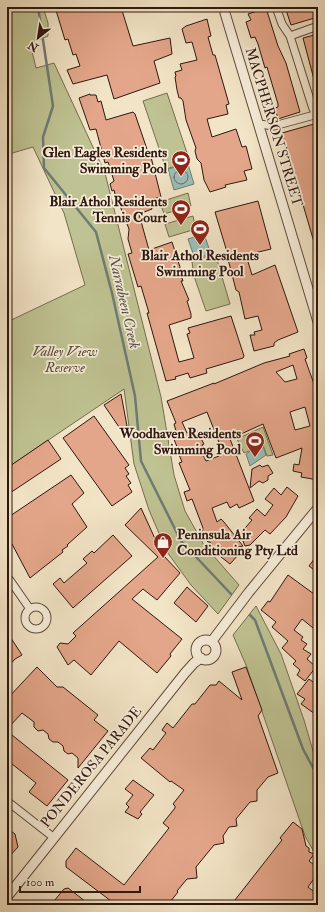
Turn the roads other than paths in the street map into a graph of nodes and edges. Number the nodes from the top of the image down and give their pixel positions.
1 (276, 7) edge
2 (226, 8) edge
3 (318, 26) edge
4 (290, 36) junction
5 (316, 111) edge
6 (259, 124) junction
7 (318, 322) edge
8 (318, 508) edge
9 (7, 576) edge
10 (30, 609) dead end
11 (212, 641) junction
12 (201, 658) junction
13 (7, 801) edge
14 (53, 837) junction
15 (7, 897) edge

1 - 4 street
2 - 6 street, MACPHERSON STREET
3 - 4 street
4 - 5 street
5 - 6 street
6 - 7 street, MACPHERSON STREET
8 - 11 street
9 - 10 street
11 - 12 street, PONDEROSA PARADE
11 - 12 street
12 - 14 street, PONDEROSA PARADE
13 - 14 street
14 - 15 street, PONDEROSA PARADE

